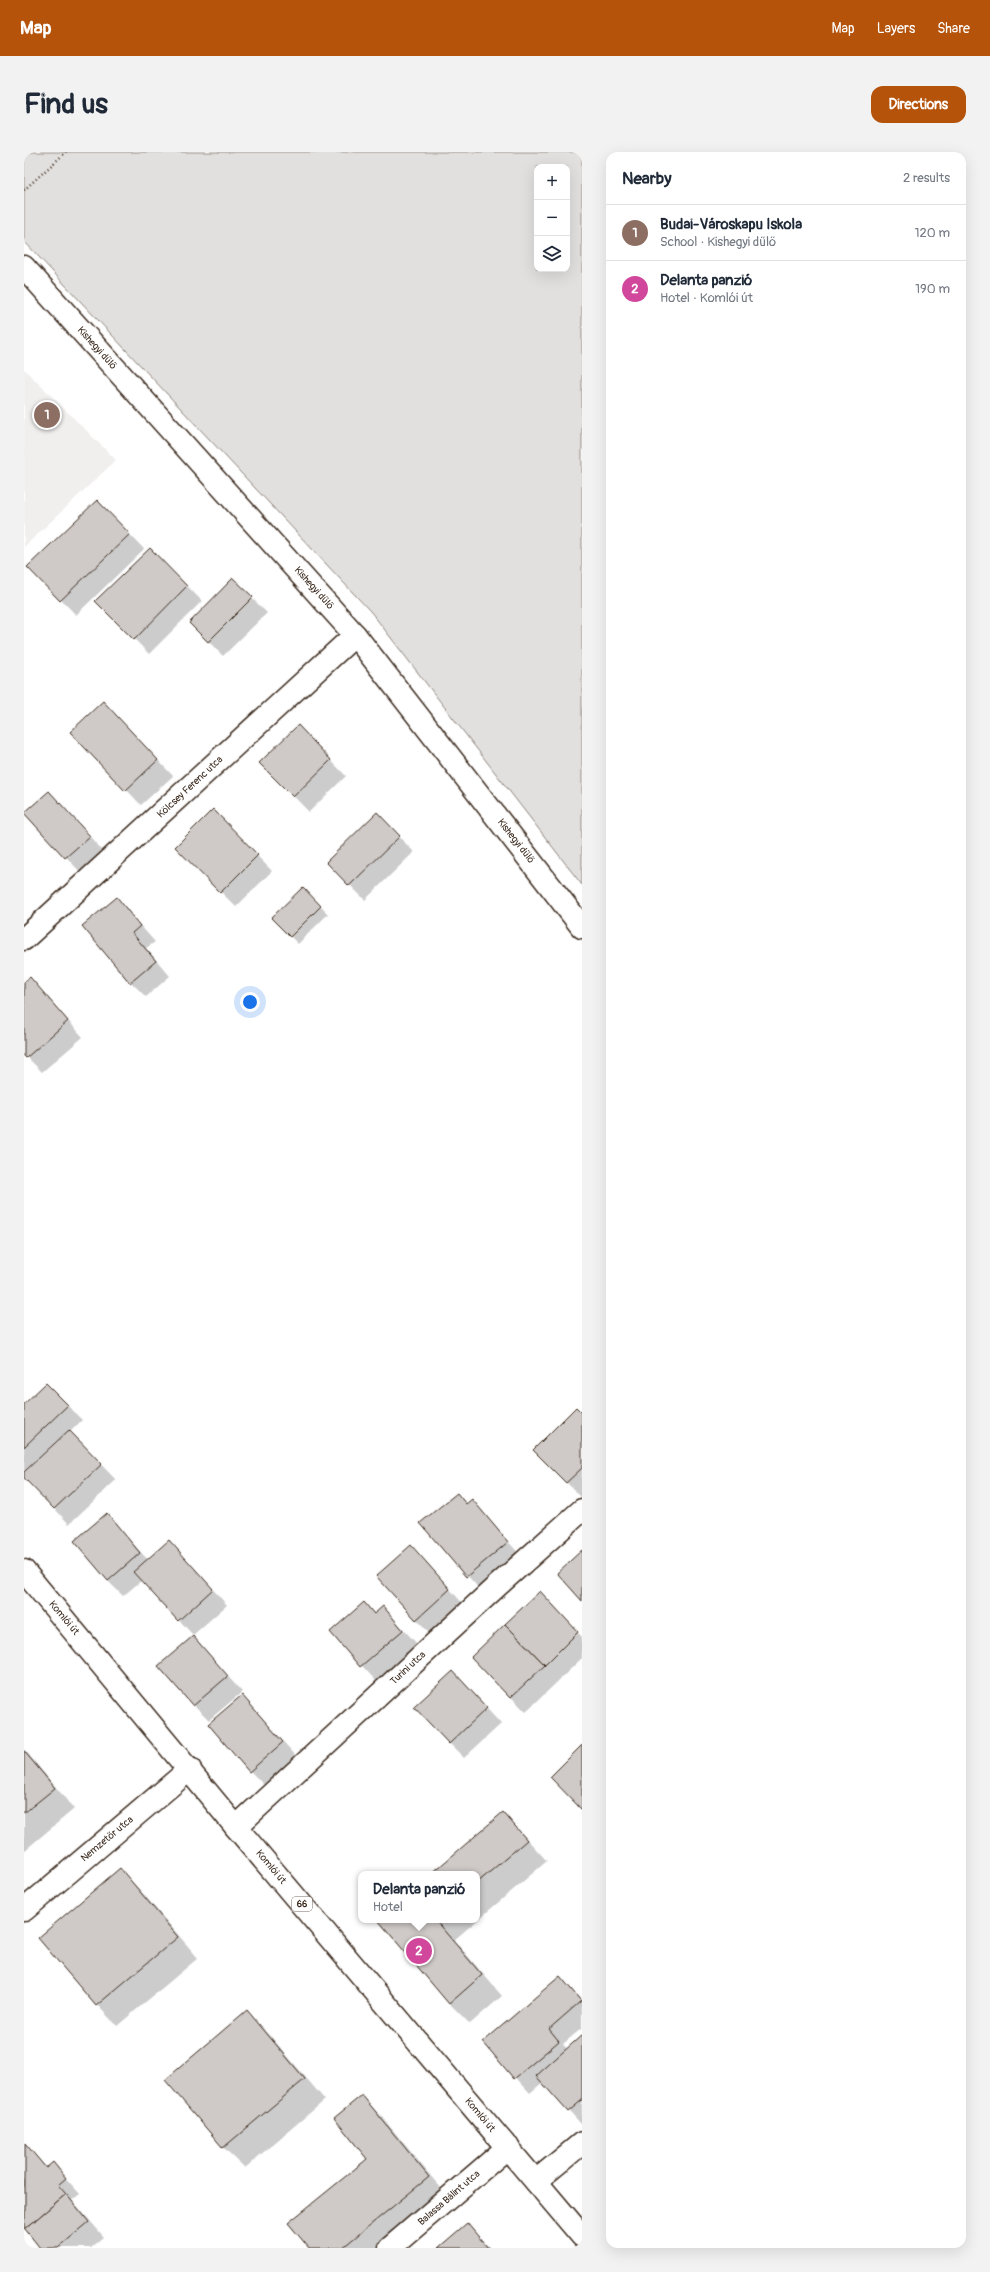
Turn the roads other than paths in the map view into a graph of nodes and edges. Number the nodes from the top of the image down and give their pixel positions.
1 (24, 267) edge
2 (355, 635) junction
3 (582, 927) edge
4 (24, 939) edge
5 (582, 1510) edge
6 (24, 1571) edge
7 (190, 1769) junction
8 (236, 1826) junction
9 (24, 1910) edge
10 (582, 2143) edge
11 (508, 2147) junction
12 (536, 2181) junction
13 (582, 2236) edge
14 (390, 2248) edge

1 - 2 street, Kishegyi dűlő
2 - 3 street, Kishegyi dűlő
2 - 4 street, Kölcsey Ferenc utca
5 - 8 street, Turini utca
6 - 7 street, Komlói út / 66
7 - 8 street, Komlói út / 66
7 - 9 street, Nemzetőr utca
8 - 11 street, Komlói út / 66
10 - 12 street
11 - 12 street, Komlói út / 66
11 - 14 street, Balassa Bálint utca
12 - 13 street, Komlói út / 66

